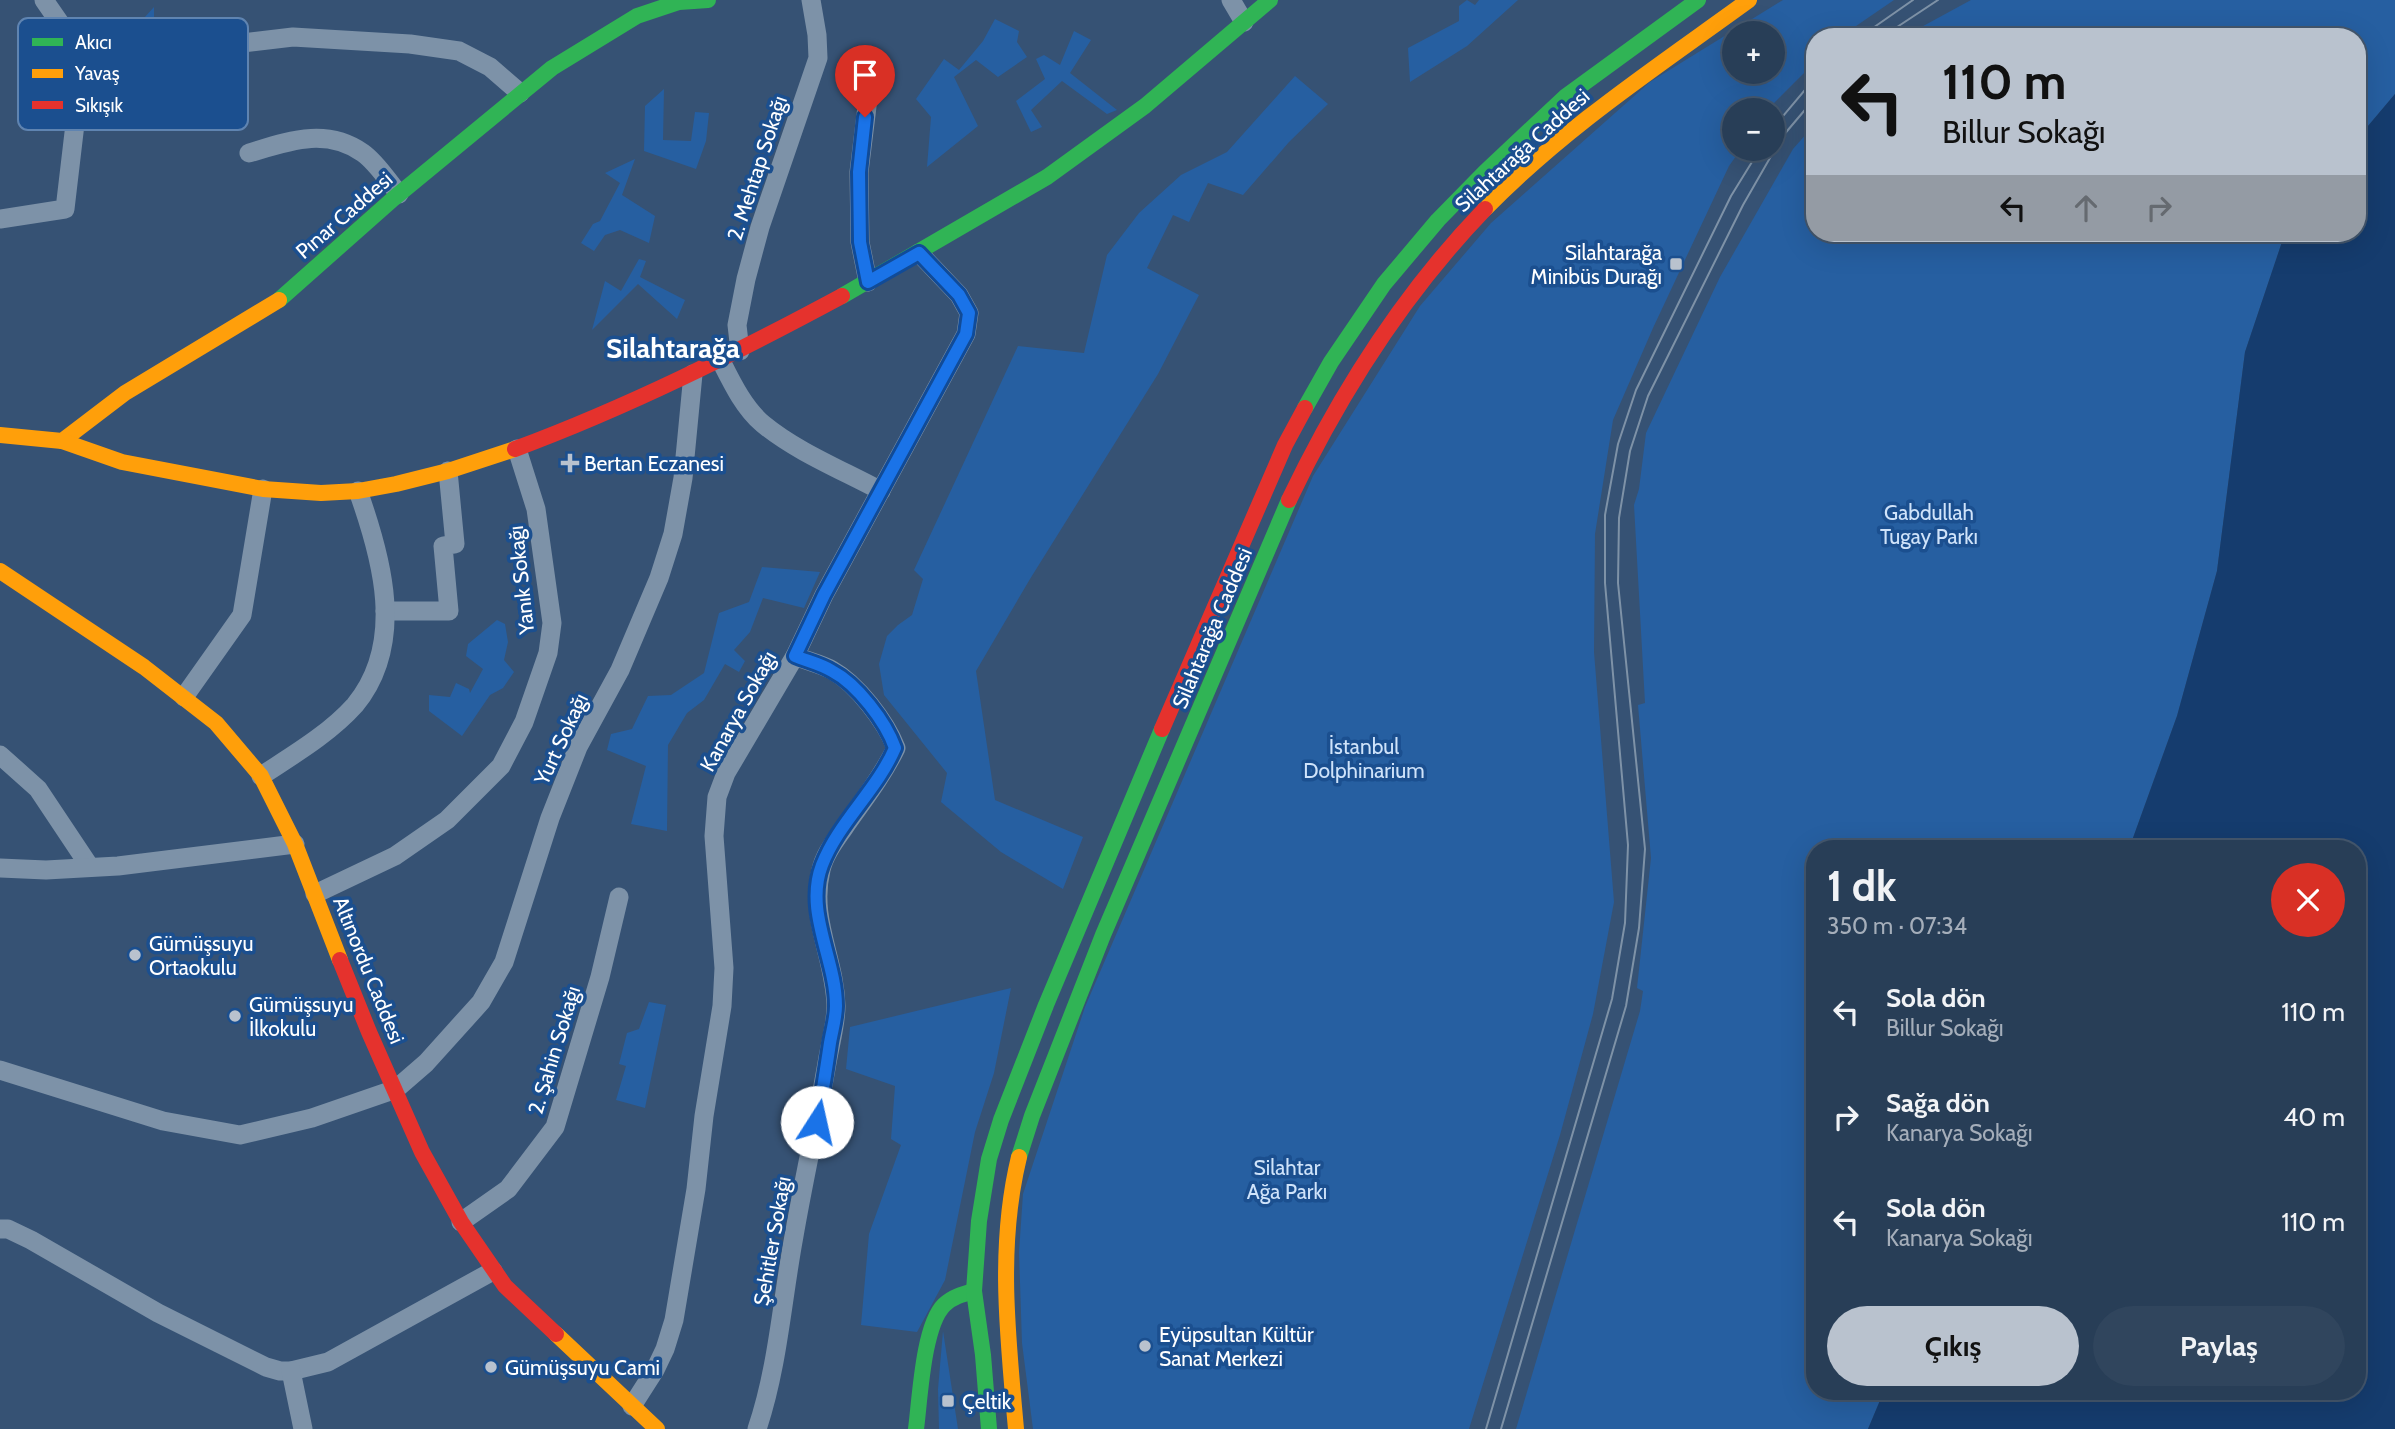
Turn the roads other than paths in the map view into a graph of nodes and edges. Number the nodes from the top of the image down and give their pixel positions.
1 (44, 0) edge
2 (708, 0) edge
3 (811, 0) edge
4 (1231, 0) edge
5 (1270, 0) edge
6 (1677, 0) edge
7 (1698, 0) edge
8 (1749, 0) edge
9 (56, 18) edge
10 (1673, 18) junction
11 (1244, 22) junction
12 (248, 42) edge
13 (869, 90) dead end
14 (520, 93) junction
15 (74, 130) edge
16 (249, 152) dead end
17 (399, 194) junction
18 (0, 219) edge
19 (919, 253) junction
20 (868, 282) junction
21 (740, 351) junction
22 (721, 361) junction
23 (693, 374) junction
24 (0, 435) edge
25 (62, 440) junction
26 (517, 449) junction
27 (448, 471) junction
28 (263, 489) junction
29 (358, 491) junction
30 (881, 491) junction
31 (3, 577) edge
32 (385, 611) junction
33 (795, 656) junction
34 (184, 697) junction
35 (0, 755) edge
36 (261, 776) junction
37 (295, 844) junction
38 (90, 867) junction
39 (0, 868) edge
40 (315, 894) junction
41 (619, 897) dead end
42 (0, 1070) edge
43 (396, 1089) junction
44 (461, 1222) junction
45 (0, 1229) edge
46 (493, 1271) junction
47 (974, 1291) junction
48 (291, 1371) junction
49 (632, 1406) junction
50 (303, 1429) edge
51 (657, 1429) edge
52 (757, 1429) edge
53 (916, 1429) edge
54 (989, 1429) edge
55 (1016, 1429) edge

1 - 9 street
2 - 14 main road, Pınar Caddesi
3 - 21 street, 2. Mehtap Sokağı
4 - 11 street
5 - 11 main road
6 - 10 main road
7 - 10 main road, Silahtarağa Caddesi
8 - 55 main road, Silahtarağa Caddesi
10 - 47 main road, Silahtarağa Caddesi
11 - 19 main road
12 - 14 street
13 - 20 street
14 - 17 main road, Pınar Caddesi
15 - 18 street
16 - 17 street
17 - 25 main road, Pınar Caddesi
19 - 20 main road
19 - 30 street, Kanarya Sokağı
20 - 21 main road
21 - 22 main road
22 - 23 main road
22 - 30 street
23 - 26 main road
23 - 43 street, Yurt Sokağı
24 - 25 main road
25 - 28 main road
26 - 27 main road
26 - 40 street, Yanık Sokağı
27 - 29 main road
27 - 32 street
28 - 29 main road
28 - 34 street
29 - 32 street
30 - 33 street, Kanarya Sokağı
31 - 34 main road, Altınordu Caddesi
32 - 36 street
33 - 49 street, Kanarya Sokağı
33 - 52 street, Şehitler Sokağı
34 - 36 main road, Altınordu Caddesi
35 - 38 street
36 - 37 main road, Altınordu Caddesi
37 - 38 street
37 - 40 main road, Altınordu Caddesi
38 - 39 street
40 - 43 main road, Altınordu Caddesi
41 - 44 street, 2. Şahin Sokağı
42 - 43 street
43 - 44 main road, Altınordu Caddesi
44 - 46 main road, Altınordu Caddesi
45 - 48 street
46 - 48 street
46 - 49 main road, Altınordu Caddesi
47 - 53 main road
47 - 54 main road, Silahtarağa Caddesi
48 - 50 street
49 - 51 main road, Altınordu Caddesi

